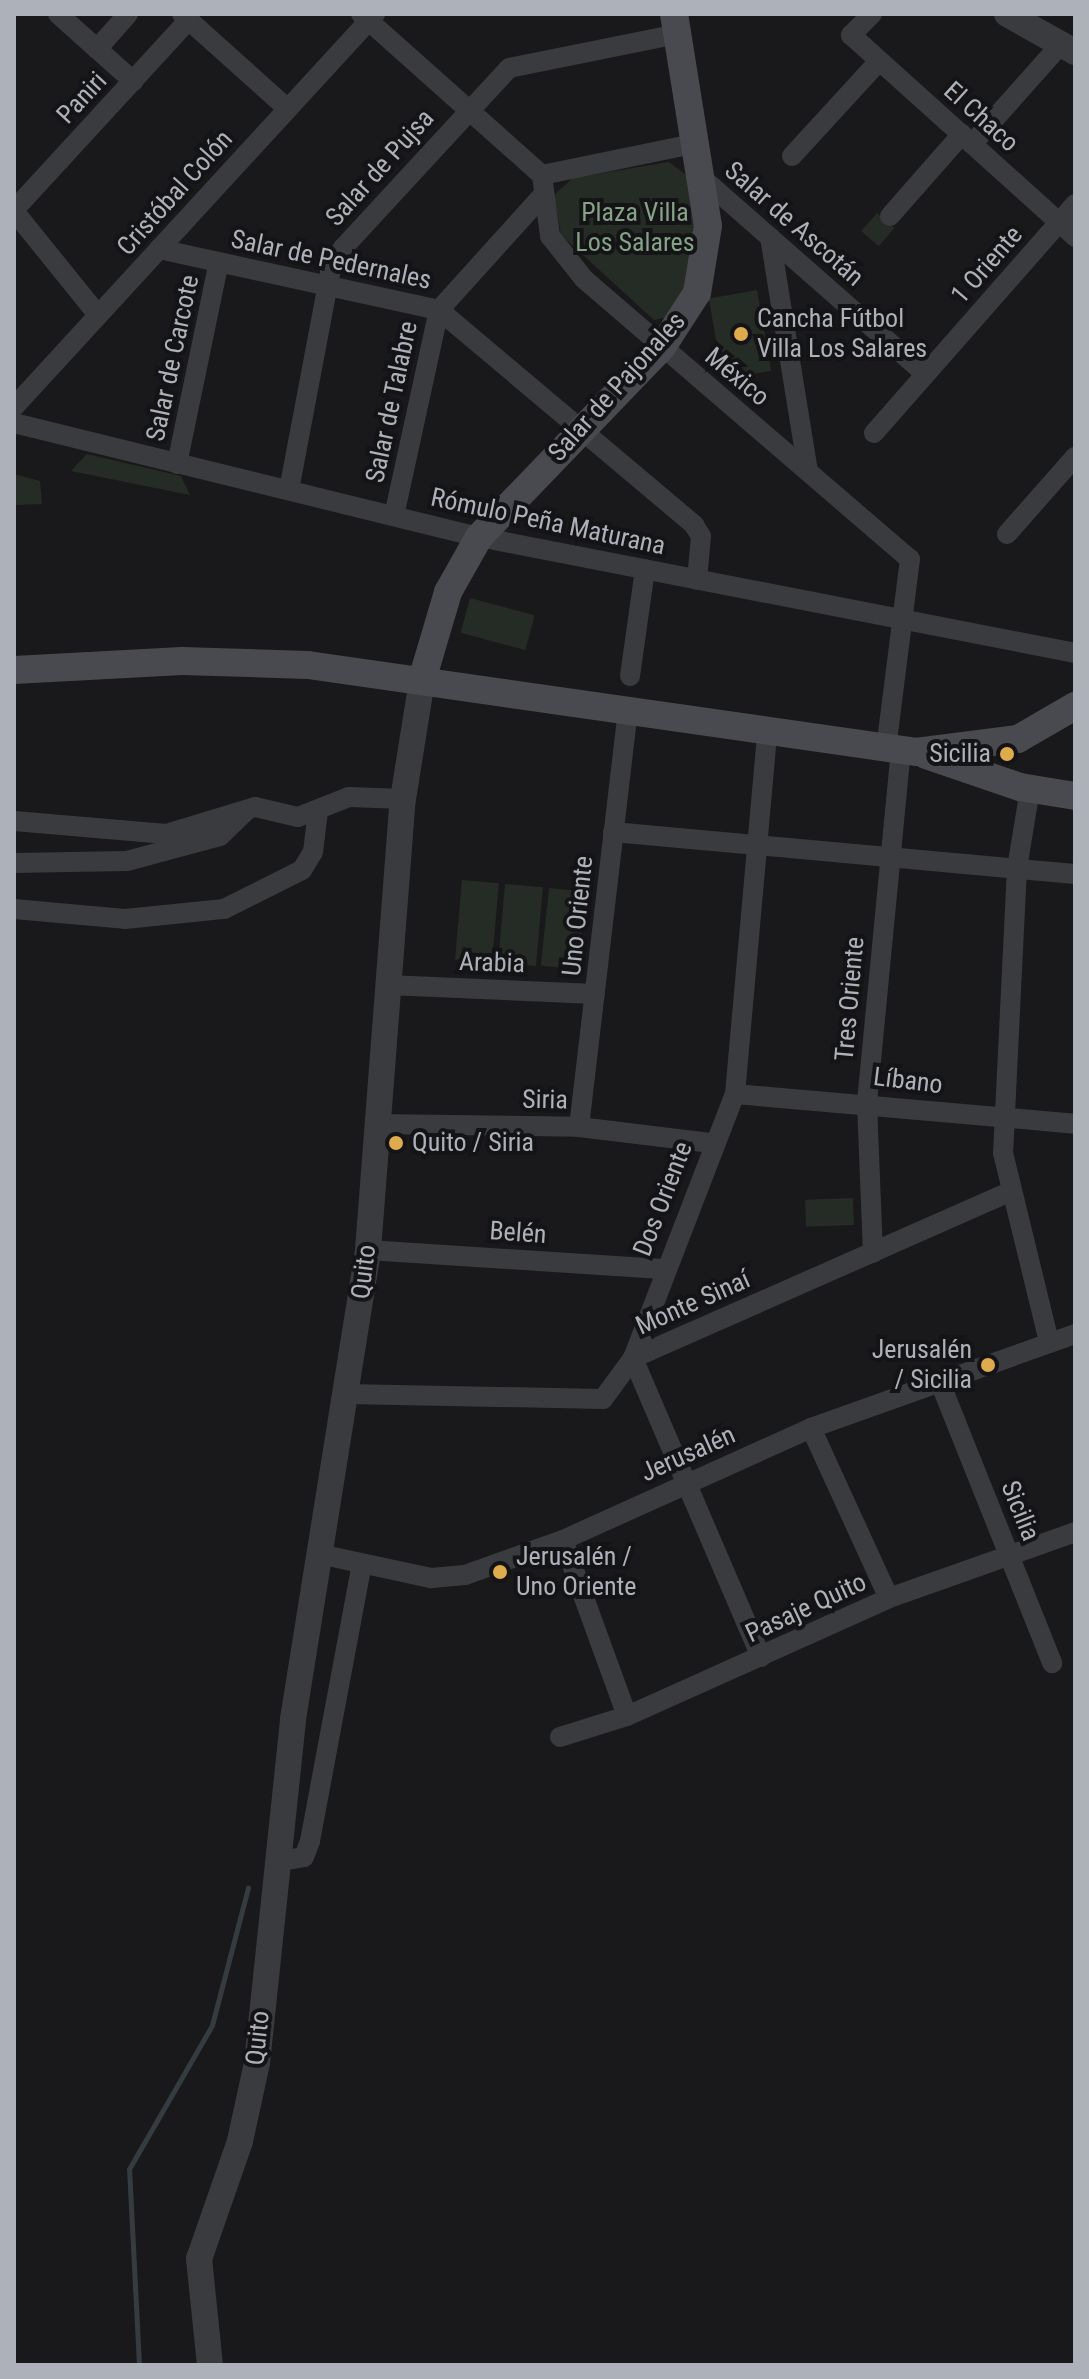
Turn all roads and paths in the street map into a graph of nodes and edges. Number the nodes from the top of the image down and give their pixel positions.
1 (58, 14) edge
2 (128, 14) edge
3 (872, 14) edge
4 (1007, 14) edge
5 (368, 16) edge
6 (185, 17) edge
7 (676, 24) edge
8 (1068, 48) edge
9 (97, 49) junction
10 (879, 61) junction
11 (133, 81) junction
12 (288, 109) junction
13 (468, 109) junction
14 (967, 139) junction
15 (693, 144) junction
16 (792, 156) dead end
17 (542, 175) junction
18 (700, 176) junction
19 (542, 196) junction
20 (1075, 204) edge
21 (14, 211) edge
22 (890, 216) dead end
23 (1059, 223) junction
24 (770, 237) junction
25 (1075, 237) edge
26 (159, 249) junction
27 (219, 262) junction
28 (327, 286) junction
29 (439, 310) junction
30 (98, 315) junction
31 (662, 347) junction
32 (925, 374) junction
33 (14, 407) edge
34 (14, 423) edge
35 (584, 428) junction
36 (874, 433) dead end
37 (1075, 457) edge
38 (177, 464) junction
39 (808, 471) junction
40 (289, 490) junction
41 (394, 516) junction
42 (1007, 534) dead end
43 (479, 537) junction
44 (645, 569) junction
45 (697, 580) junction
46 (904, 622) junction
47 (1075, 653) edge
48 (14, 670) edge
49 (630, 676) dead end
50 (422, 680) junction
51 (1075, 706) edge
52 (628, 712) junction
53 (767, 734) junction
54 (901, 751) junction
55 (1030, 789) junction
56 (1075, 796) edge
57 (403, 799) junction
58 (247, 810) junction
59 (318, 813) junction
60 (14, 821) edge
61 (613, 832) junction
62 (753, 841) junction
63 (889, 855) junction
64 (14, 863) edge
65 (1017, 868) junction
66 (1075, 874) edge
67 (14, 909) edge
68 (388, 985) junction
69 (595, 994) junction
70 (735, 1094) junction
71 (867, 1102) junction
72 (1003, 1118) junction
73 (376, 1124) junction
74 (1075, 1124) edge
75 (579, 1127) junction
76 (712, 1143) junction
77 (1012, 1191) junction
78 (368, 1250) junction
79 (873, 1253) junction
80 (665, 1269) junction
81 (1075, 1334) edge
82 (1049, 1342) junction
83 (633, 1358) junction
84 (939, 1380) junction
85 (346, 1394) junction
86 (811, 1428) junction
87 (688, 1482) junction
88 (1075, 1532) edge
89 (563, 1540) junction
90 (319, 1554) junction
91 (1010, 1555) junction
92 (361, 1568) junction
93 (889, 1598) junction
94 (761, 1657) junction
95 (1052, 1663) dead end
96 (627, 1716) junction
97 (560, 1737) dead end
98 (280, 1861) junction
99 (210, 2365) edge

1 - 9 street
2 - 9 street, Paniri
3 - 10 street, El Chaco
4 - 8 street
5 - 12 street, Cristóbal Colón
5 - 13 street
6 - 11 street, Paniri
6 - 12 street
7 - 13 street, Salar de Pujsa
7 - 15 main road, Salar de Pajonales
8 - 14 street
9 - 11 street
10 - 14 street, El Chaco
10 - 16 street
11 - 21 street, Paniri
12 - 26 street, Cristóbal Colón
13 - 17 street
13 - 28 street, Salar de Pujsa
14 - 22 street
14 - 23 street, El Chaco
15 - 17 street
15 - 18 main road, Salar de Pajonales
17 - 19 street, México
18 - 24 street, Salar de Ascotán
18 - 31 main road, Salar de Pajonales
19 - 29 street, Salar de Talabre
19 - 31 street, México
20 - 23 street, 1 Oriente
21 - 30 street
23 - 25 street, El Chaco
23 - 32 street, 1 Oriente
24 - 32 street, Salar de Ascotán
24 - 39 street
26 - 27 street, Salar de Pedernales
26 - 30 street, Cristóbal Colón
27 - 28 street, Salar de Pedernales
27 - 38 street, Salar de Carcote
28 - 29 street, Salar de Pedernales
28 - 40 street, Salar de Pujsa
29 - 35 street, Salar de Pedernales
29 - 41 street, Salar de Talabre
30 - 33 street, Cristóbal Colón
31 - 35 main road, Salar de Pajonales
31 - 39 street, México
32 - 36 street, 1 Oriente
34 - 38 street, Rómulo Peña Maturana
35 - 43 main road, Salar de Pajonales
35 - 45 street, Salar de Pedernales
37 - 42 street
38 - 40 street, Rómulo Peña Maturana
39 - 46 street, México
40 - 41 street, Rómulo Peña Maturana
41 - 43 street, Rómulo Peña Maturana
43 - 44 street, Rómulo Peña Maturana
43 - 50 main road, Salar de Pajonales
44 - 45 street, Rómulo Peña Maturana
44 - 49 street
45 - 46 street, Rómulo Peña Maturana
46 - 47 street, Rómulo Peña Maturana
46 - 54 street, México
48 - 50 main road
50 - 52 main road
50 - 57 street, Quito
51 - 54 main road
52 - 53 main road
52 - 61 street, Uno Oriente
53 - 54 main road
53 - 62 street, Dos Oriente
54 - 55 main road
54 - 63 street, Tres Oriente
55 - 56 main road
55 - 65 street
57 - 59 street
57 - 68 street, Quito
58 - 59 street
58 - 60 street
58 - 64 street
59 - 67 street
61 - 62 street
61 - 69 street, Uno Oriente
62 - 63 street
62 - 70 street, Dos Oriente
63 - 65 street
63 - 71 street, Tres Oriente
65 - 66 street
65 - 72 street
68 - 69 street, Arabia
68 - 73 street, Quito
69 - 75 street, Uno Oriente
70 - 71 street, Líbano
70 - 76 street, Dos Oriente
71 - 72 street, Líbano
71 - 79 street, Tres Oriente
72 - 74 street, Líbano
72 - 77 street
73 - 75 street, Siria
73 - 78 street, Quito
75 - 76 street, Siria
76 - 80 street, Dos Oriente
77 - 79 street, Monte Sinaí
77 - 82 street
78 - 80 street, Belén
78 - 85 street, Quito
79 - 83 street, Monte Sinaí
80 - 83 street, Dos Oriente
81 - 82 street, Jerusalén
82 - 84 street, Jerusalén
83 - 85 street, Monte Sinaí
83 - 87 street
84 - 86 street, Jerusalén
84 - 91 street, Sicilia
85 - 90 street, Quito
86 - 87 street, Jerusalén
86 - 93 street
87 - 89 street, Jerusalén
87 - 94 street
88 - 91 street, Pasaje Quito
89 - 92 street, Jerusalén
89 - 96 street
90 - 92 street, Jerusalén
90 - 98 street, Quito
91 - 93 street, Pasaje Quito
91 - 95 street, Sicilia
92 - 98 street
93 - 94 street, Pasaje Quito
94 - 96 street, Pasaje Quito
96 - 97 street, Pasaje Quito
98 - 99 street, Quito

